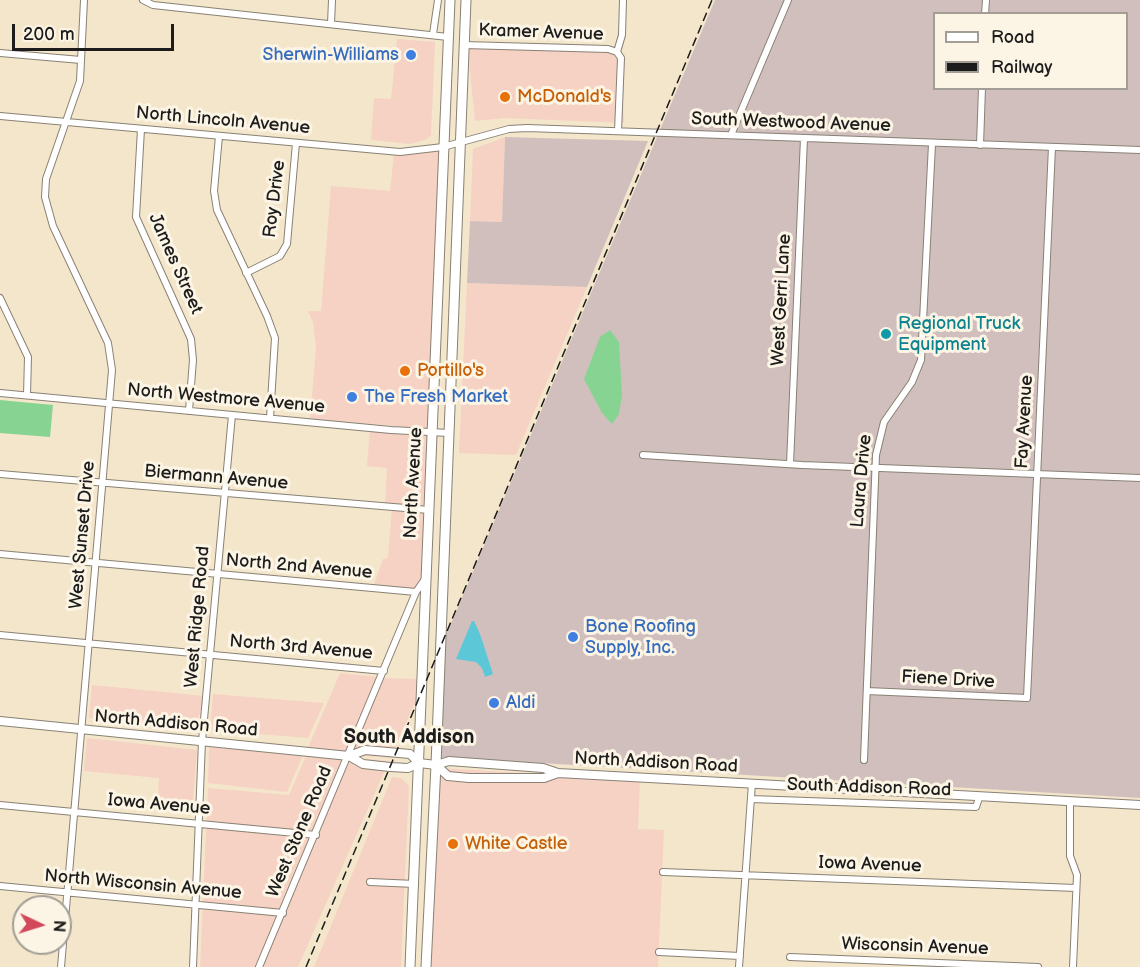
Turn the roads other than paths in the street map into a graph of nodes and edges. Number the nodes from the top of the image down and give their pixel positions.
1 (84, 0) edge
2 (143, 0) edge
3 (332, 0) edge
4 (438, 0) edge
5 (450, 0) edge
6 (466, 0) edge
7 (623, 0) edge
8 (788, 0) edge
9 (331, 24) junction
10 (433, 34) junction
11 (448, 37) junction
12 (464, 45) junction
13 (617, 52) junction
14 (0, 53) edge
15 (81, 60) junction
16 (982, 90) edge
17 (0, 116) edge
18 (66, 122) junction
19 (141, 129) junction
20 (618, 131) junction
21 (732, 135) junction
22 (219, 136) junction
23 (804, 138) junction
24 (296, 143) junction
25 (462, 143) junction
26 (932, 144) junction
27 (980, 145) junction
28 (442, 147) junction
29 (1052, 147) junction
30 (1140, 150) edge
31 (246, 273) junction
32 (0, 297) edge
33 (0, 393) edge
34 (27, 395) junction
35 (109, 403) junction
36 (189, 411) junction
37 (232, 415) junction
38 (270, 418) junction
39 (433, 432) junction
40 (449, 433) junction
41 (643, 455) dead end
42 (790, 464) junction
43 (875, 468) junction
44 (0, 474) edge
45 (1038, 474) junction
46 (1140, 478) edge
47 (102, 483) junction
48 (225, 495) junction
49 (429, 510) junction
50 (0, 554) edge
51 (95, 563) junction
52 (217, 575) junction
53 (426, 577) junction
54 (416, 592) junction
55 (0, 635) edge
56 (88, 643) junction
57 (210, 655) junction
58 (384, 671) junction
59 (867, 691) junction
60 (1027, 698) joint
61 (0, 721) edge
62 (81, 730) junction
63 (202, 741) junction
64 (349, 756) junction
65 (864, 760) dead end
66 (419, 763) junction
67 (436, 765) junction
68 (558, 773) junction
69 (752, 783) junction
70 (979, 798) junction
71 (751, 799) junction
72 (1070, 804) junction
73 (0, 805) edge
74 (1140, 806) edge
75 (74, 812) junction
76 (199, 824) junction
77 (316, 835) junction
78 (663, 872) dead end
79 (747, 874) junction
80 (370, 882) dead end
81 (415, 884) junction
82 (0, 886) edge
83 (1076, 888) junction
84 (67, 893) junction
85 (196, 905) junction
86 (283, 913) junction
87 (659, 952) dead end
88 (740, 956) junction
89 (790, 957) dead end
90 (61, 967) edge
91 (193, 967) edge
92 (259, 967) edge
93 (410, 967) edge
94 (426, 967) edge
95 (739, 967) edge
96 (1038, 967) edge
97 (1073, 967) edge

1 - 15 street, West Sunset Drive
2 - 9 street
3 - 9 street
4 - 10 street
5 - 11 main road, North Avenue
6 - 12 main road, North Avenue
7 - 13 street
8 - 21 street
9 - 10 street
10 - 11 street
11 - 28 main road, North Avenue
12 - 13 street, Kramer Avenue
12 - 25 main road, North Avenue
13 - 20 street
14 - 15 street
15 - 18 street, West Sunset Drive
16 - 27 street
17 - 18 street, North Lincoln Avenue
18 - 19 street, North Lincoln Avenue
18 - 35 street, West Sunset Drive
19 - 22 street, North Lincoln Avenue
19 - 36 street, James Street
20 - 21 street, South Westwood Avenue
20 - 25 street, South Westwood Avenue
21 - 23 street, South Westwood Avenue
22 - 24 street, North Lincoln Avenue
22 - 31 street
23 - 26 street, South Westwood Avenue
23 - 42 street, West Gerri Lane
24 - 28 street, North Lincoln Avenue
24 - 31 street, Roy Drive
25 - 28 street, South Westwood Avenue
25 - 40 main road, North Avenue
26 - 27 street, South Westwood Avenue
26 - 43 street, Laura Drive
27 - 29 street, South Westwood Avenue
28 - 39 main road, North Avenue
29 - 30 street, South Westwood Avenue
29 - 45 street, Fay Avenue
31 - 38 street
32 - 34 street
33 - 34 street, North Westmore Avenue
34 - 35 street, North Westmore Avenue
35 - 36 street, North Westmore Avenue
35 - 47 street, West Sunset Drive
36 - 37 street, North Westmore Avenue
37 - 38 street, North Westmore Avenue
37 - 48 street, West Ridge Road
38 - 39 street, North Westmore Avenue
39 - 40 street, North Westmore Avenue
39 - 49 main road, North Avenue
40 - 67 main road, North Avenue
41 - 42 street
42 - 43 street
43 - 45 street
43 - 59 street, Laura Drive
44 - 47 street, Biermann Avenue
45 - 46 street
45 - 60 street, Fay Avenue
47 - 48 street, Biermann Avenue
47 - 51 street, West Sunset Drive
48 - 49 street, Biermann Avenue
48 - 52 street, West Ridge Road
49 - 53 main road, North Avenue
50 - 51 street, North 2nd Avenue
51 - 52 street, North 2nd Avenue
51 - 56 street, West Sunset Drive
52 - 54 street, North 2nd Avenue
52 - 57 street, West Ridge Road
53 - 54 street, West Stone Road
53 - 66 main road, North Avenue
54 - 58 street, West Stone Road
55 - 56 street, North 3rd Avenue
56 - 57 street, North 3rd Avenue
56 - 62 street, West Sunset Drive
57 - 58 street, North 3rd Avenue
57 - 63 street, West Ridge Road
58 - 64 street, West Stone Road
59 - 60 street, Fiene Drive
59 - 65 street, Laura Drive
61 - 62 street, North Addison Road
62 - 63 street, North Addison Road
62 - 75 street, West Sunset Drive
63 - 64 street, North Addison Road
63 - 76 street, West Ridge Road
64 - 66 street, North Addison Road
64 - 66 street, North Addison Road
64 - 77 street, West Stone Road
66 - 67 street, North Addison Road
66 - 81 main road, North Avenue
67 - 68 street, North Addison Road
67 - 68 street, North Addison Road
67 - 94 main road, North Avenue
68 - 69 street, North Addison Road
69 - 70 street, South Addison Road
69 - 71 street
70 - 71 street, South Addison Road
70 - 72 street, South Addison Road
71 - 79 street
72 - 74 street, South Addison Road
72 - 83 street
73 - 75 street, Iowa Avenue
75 - 76 street, Iowa Avenue
75 - 84 street, West Sunset Drive
76 - 77 street, Iowa Avenue
76 - 85 street, West Ridge Road
77 - 86 street, West Stone Road
78 - 79 street, Iowa Avenue
79 - 83 street, Iowa Avenue
79 - 88 street
80 - 81 street
81 - 93 main road, North Avenue
82 - 84 street, North Wisconsin Avenue
83 - 97 street
84 - 85 street, North Wisconsin Avenue
84 - 90 street, West Sunset Drive
85 - 86 street, North Wisconsin Avenue
85 - 91 street, West Ridge Road
86 - 92 street, West Stone Road
87 - 88 street
88 - 95 street
89 - 96 street, Wisconsin Avenue

